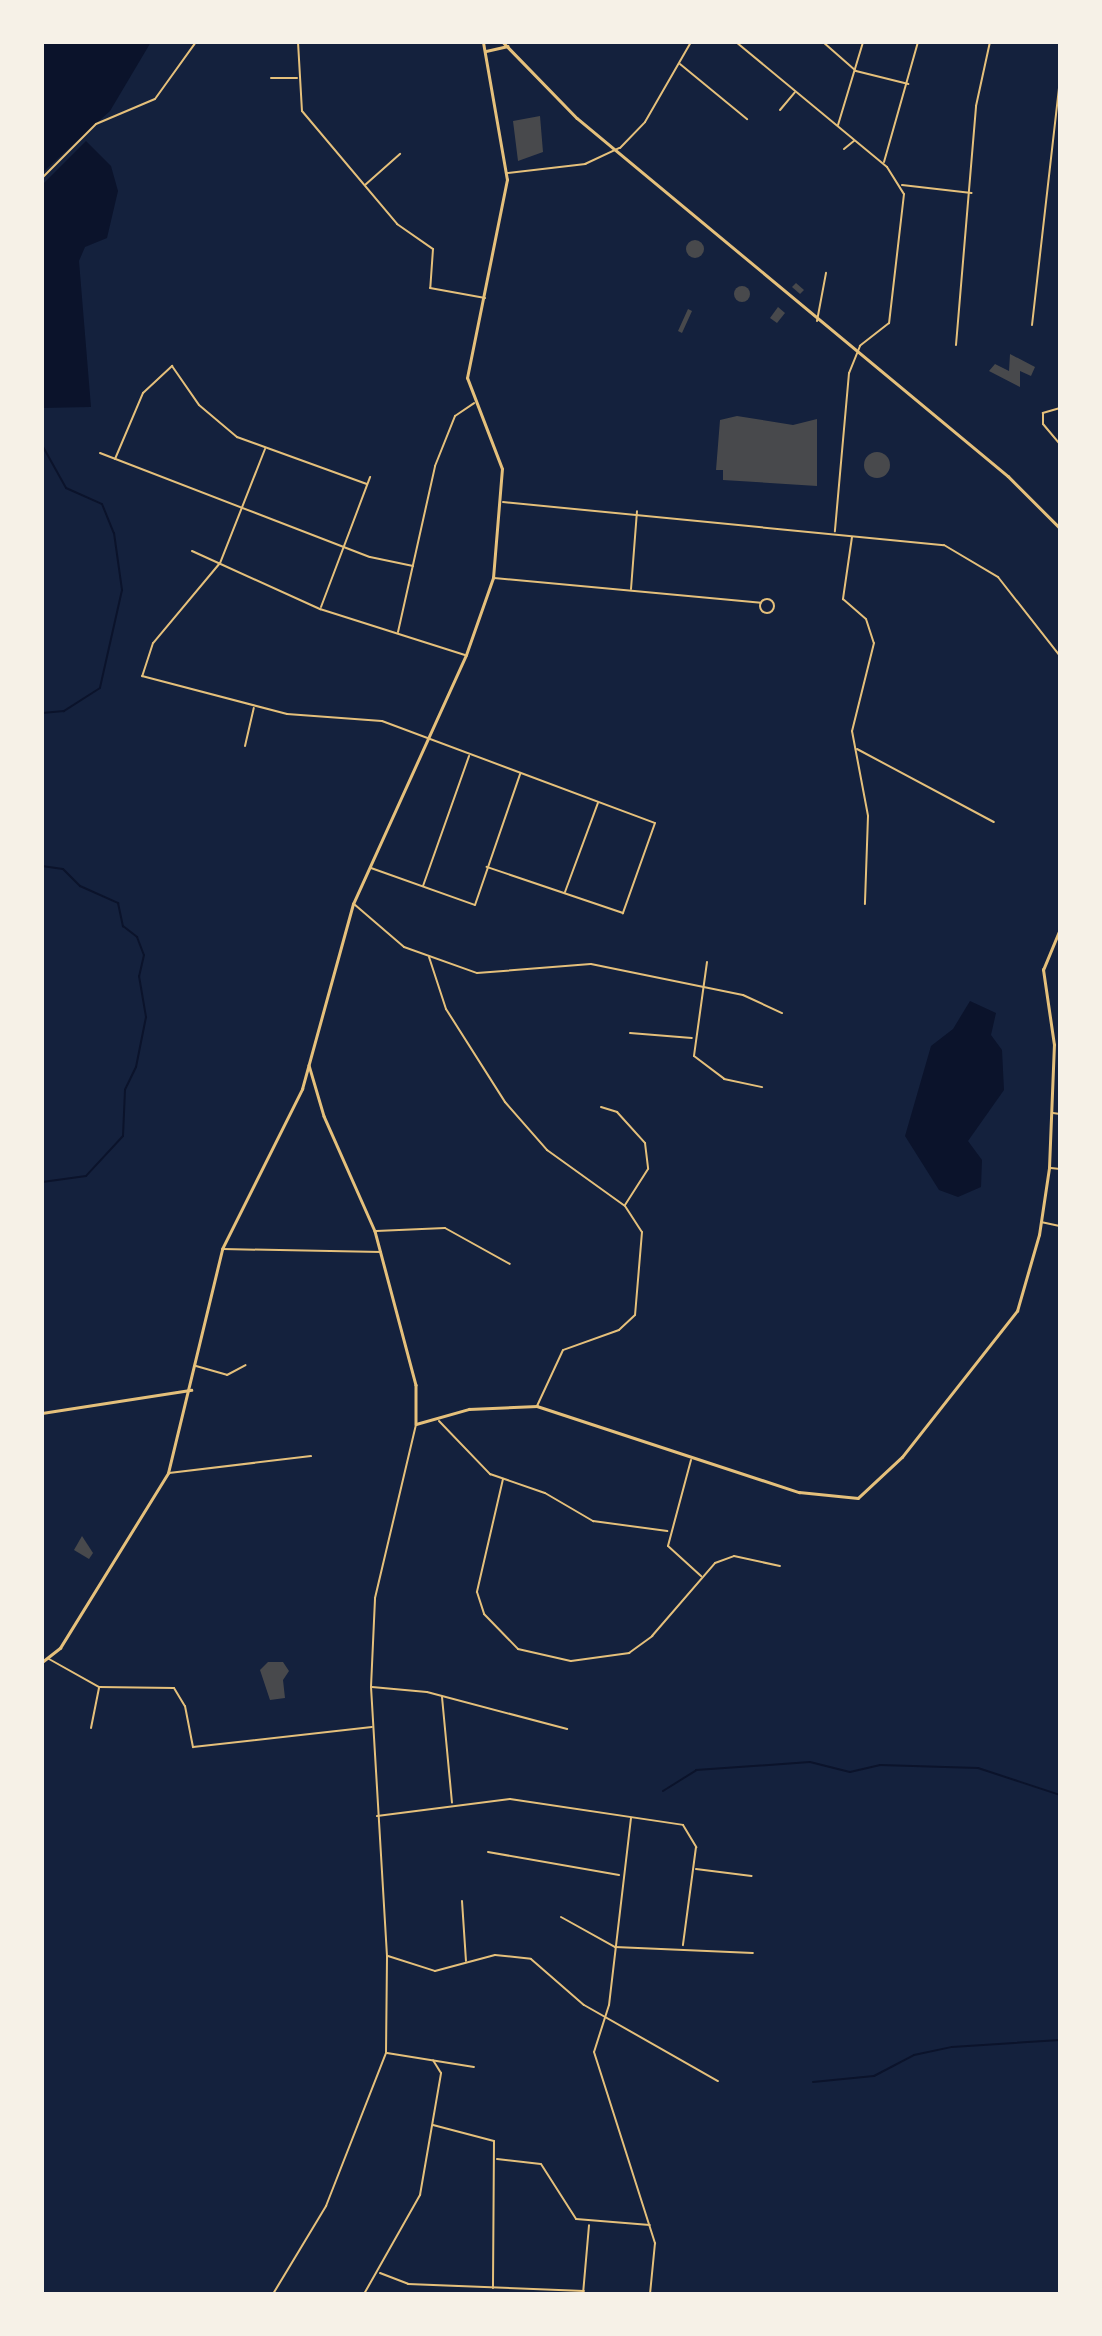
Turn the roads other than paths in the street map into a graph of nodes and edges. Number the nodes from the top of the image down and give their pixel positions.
1 (196, 42) edge
2 (298, 42) edge
3 (483, 42) edge
4 (503, 42) edge
5 (686, 42) edge
6 (736, 42) edge
7 (823, 42) edge
8 (863, 42) edge
9 (918, 42) edge
10 (990, 42) edge
11 (691, 43) edge
12 (507, 46) junction
13 (485, 51) junction
14 (679, 63) junction
15 (856, 71) junction
16 (271, 78) dead end
17 (298, 79) junction
18 (1060, 81) edge
19 (908, 83) junction
20 (795, 91) junction
21 (780, 110) dead end
22 (747, 119) dead end
23 (837, 125) junction
24 (855, 141) junction
25 (845, 149) dead end
26 (616, 150) junction
27 (400, 154) dead end
28 (884, 164) junction
29 (507, 173) junction
30 (42, 178) edge
31 (901, 185) junction
32 (364, 186) junction
33 (972, 192) junction
34 (826, 273) dead end
35 (485, 298) junction
36 (817, 321) junction
37 (1032, 325) dead end
38 (956, 345) dead end
39 (856, 352) junction
40 (474, 403) junction
41 (1060, 408) edge
42 (1060, 444) edge
43 (265, 449) junction
44 (100, 453) dead end
45 (115, 459) junction
46 (370, 477) dead end
47 (367, 484) junction
48 (503, 502) junction
49 (243, 507) junction
50 (637, 512) junction
51 (1060, 528) edge
52 (835, 532) junction
53 (852, 536) junction
54 (344, 547) junction
55 (192, 551) dead end
56 (220, 563) junction
57 (414, 566) junction
58 (493, 578) junction
59 (631, 590) junction
60 (761, 603) dead end
61 (320, 609) junction
62 (398, 633) junction
63 (466, 655) junction
64 (1060, 656) edge
65 (254, 707) junction
66 (431, 736) junction
67 (245, 746) dead end
68 (856, 749) junction
69 (470, 755) junction
70 (521, 773) junction
71 (598, 802) junction
72 (994, 822) dead end
73 (370, 867) junction
74 (487, 867) junction
75 (422, 888) junction
76 (565, 892) junction
77 (353, 904) junction
78 (864, 904) dead end
79 (1060, 929) edge
80 (429, 957) junction
81 (707, 962) dead end
82 (702, 989) junction
83 (782, 1013) dead end
84 (630, 1033) dead end
85 (693, 1038) junction
86 (309, 1065) junction
87 (762, 1087) dead end
88 (601, 1107) dead end
89 (1052, 1113) junction
90 (1060, 1114) edge
91 (1049, 1168) junction
92 (1060, 1169) edge
93 (625, 1206) junction
94 (1041, 1222) junction
95 (1060, 1226) edge
96 (375, 1231) junction
97 (222, 1249) junction
98 (382, 1252) junction
99 (510, 1264) dead end
100 (246, 1365) dead end
101 (196, 1366) junction
102 (191, 1390) junction
103 (537, 1406) junction
104 (42, 1413) edge
105 (439, 1421) junction
106 (416, 1424) junction
107 (311, 1456) dead end
108 (691, 1460) junction
109 (168, 1473) junction
110 (503, 1479) junction
111 (667, 1531) junction
112 (780, 1566) dead end
113 (701, 1576) junction
114 (48, 1658) junction
115 (42, 1662) edge
116 (99, 1687) junction
117 (371, 1687) junction
118 (442, 1696) junction
119 (373, 1727) junction
120 (91, 1728) dead end
121 (567, 1729) dead end
122 (452, 1805) junction
123 (376, 1816) junction
124 (631, 1818) junction
125 (488, 1852) dead end
126 (695, 1869) junction
127 (620, 1875) junction
128 (752, 1876) dead end
129 (462, 1901) dead end
130 (561, 1917) dead end
131 (683, 1945) junction
132 (615, 1947) junction
133 (753, 1953) dead end
134 (387, 1956) junction
135 (466, 1962) junction
136 (605, 2017) junction
137 (386, 2053) junction
138 (433, 2060) junction
139 (474, 2067) dead end
140 (718, 2081) dead end
141 (432, 2125) junction
142 (495, 2159) junction
143 (589, 2224) junction
144 (651, 2225) junction
145 (379, 2272) junction
146 (493, 2288) junction
147 (584, 2293) edge
148 (273, 2294) edge
149 (364, 2294) edge
150 (650, 2294) edge

1 - 30 street
2 - 17 street
3 - 13 main road
4 - 12 main road
5 - 11 street
6 - 20 street
7 - 15 street
8 - 15 street
9 - 19 street
10 - 33 street
11 - 14 street
12 - 13 main road
12 - 26 main road
13 - 29 main road
14 - 22 street
14 - 26 street
15 - 19 street
15 - 23 street
16 - 17 street
17 - 32 street
18 - 37 street
19 - 28 street
20 - 21 street
20 - 23 street
23 - 24 street
24 - 25 street
24 - 28 street
26 - 29 street
26 - 36 main road
27 - 32 street
28 - 31 street
29 - 35 main road
31 - 33 street
31 - 39 street
32 - 35 street
33 - 38 street
34 - 36 street
35 - 40 main road
36 - 39 main road
39 - 51 main road
39 - 52 street
40 - 48 main road
40 - 57 street
41 - 42 street
43 - 45 street
43 - 47 street
43 - 49 street
44 - 45 street
45 - 49 street
46 - 47 street
47 - 54 street
48 - 50 street
48 - 58 main road
49 - 54 street
49 - 56 street
50 - 52 street
50 - 59 street
52 - 53 street
53 - 64 street
53 - 68 street
54 - 57 street
54 - 61 street
55 - 56 street
56 - 61 street
56 - 65 street
57 - 62 street
58 - 59 street
58 - 63 main road
59 - 60 street
61 - 62 street
62 - 63 street
63 - 66 main road
65 - 66 street
65 - 67 street
66 - 69 street
66 - 73 main road
68 - 72 street
68 - 78 street
69 - 70 street
69 - 75 street
70 - 71 street
70 - 74 street
71 - 76 street
71 - 76 street
73 - 75 street
73 - 77 main road
74 - 75 street
74 - 76 street
77 - 80 street
77 - 86 main road
79 - 89 main road
80 - 82 street
80 - 93 street
81 - 82 street
82 - 83 street
82 - 85 street
84 - 85 street
85 - 87 street
86 - 96 main road
86 - 97 main road
88 - 93 street
89 - 90 street
89 - 91 main road
91 - 92 street
91 - 94 main road
93 - 103 street
94 - 95 street
94 - 108 main road
96 - 98 main road
96 - 99 street
97 - 98 street
97 - 101 main road
98 - 106 main road
100 - 101 street
101 - 102 main road
102 - 104 main road
102 - 109 main road
103 - 105 main road
103 - 108 main road
105 - 106 main road
105 - 110 street
106 - 117 street
107 - 109 street
108 - 111 street
109 - 114 main road
110 - 111 street
110 - 113 street
111 - 113 street
112 - 113 street
114 - 115 main road
114 - 116 street
116 - 119 street
116 - 120 street
117 - 118 street
117 - 119 street
118 - 121 street
118 - 122 street
119 - 123 street
122 - 123 street
122 - 124 street
123 - 134 street
124 - 126 street
124 - 127 street
125 - 127 street
126 - 128 street
126 - 131 street
127 - 132 street
129 - 135 street
130 - 132 street
131 - 132 street
131 - 133 street
132 - 136 street
134 - 135 street
134 - 137 street
135 - 136 street
136 - 140 street
136 - 144 street
137 - 138 street
137 - 148 street
138 - 139 street
138 - 141 street
141 - 142 street
141 - 145 street
142 - 143 street
142 - 146 street
143 - 144 street
143 - 147 street
144 - 150 street
145 - 146 street
145 - 149 street
146 - 147 street

